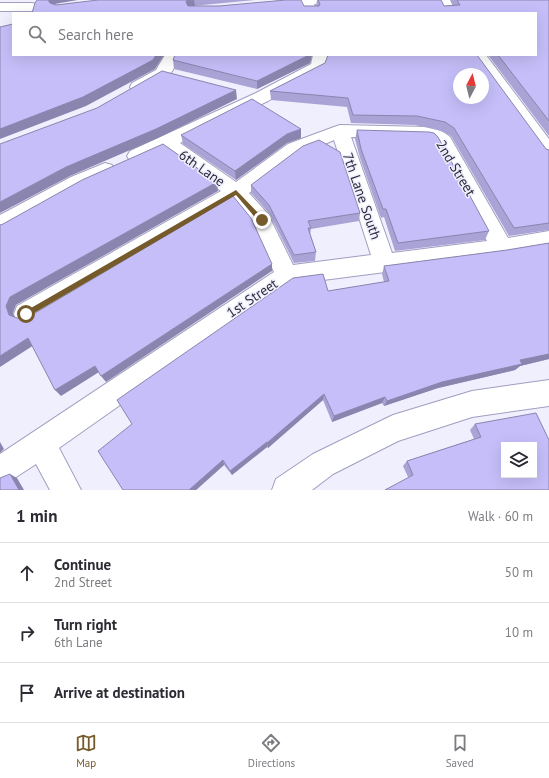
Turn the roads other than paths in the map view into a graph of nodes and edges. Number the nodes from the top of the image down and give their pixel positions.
1 (305, 0) edge
2 (318, 0) edge
3 (443, 0) edge
4 (273, 3) edge
5 (0, 7) edge
6 (32, 7) edge
7 (311, 12) edge
8 (449, 12) edge
9 (173, 56) edge
10 (322, 56) edge
11 (479, 56) edge
12 (239, 91) edge
13 (126, 94) edge
14 (262, 97) junction
15 (340, 130) junction
16 (166, 143) junction
17 (549, 152) edge
18 (236, 192) junction
19 (0, 225) edge
20 (549, 240) edge
21 (502, 248) junction
22 (384, 261) junction
23 (287, 275) junction
24 (26, 314) dead end
25 (549, 393) edge
26 (40, 443) junction
27 (0, 472) edge
28 (66, 490) edge
29 (287, 490) edge

1 - 2 street
1 - 4 street
1 - 7 street
3 - 8 street
5 - 6 street
9 - 13 street
10 - 14 street
11 - 17 street
12 - 14 street
14 - 16 street
15 - 18 street, 2nd Street
15 - 21 street, 2nd Street
15 - 22 street, 7th Lane South
16 - 18 street, 6th Lane
16 - 19 street
18 - 23 street, 6th Lane
18 - 24 street, 2nd Street
20 - 21 street, 1st Street
21 - 22 street, 1st Street
22 - 23 street, 1st Street
23 - 26 street, 1st Street
25 - 29 street
26 - 27 street, 1st Street
26 - 28 street

